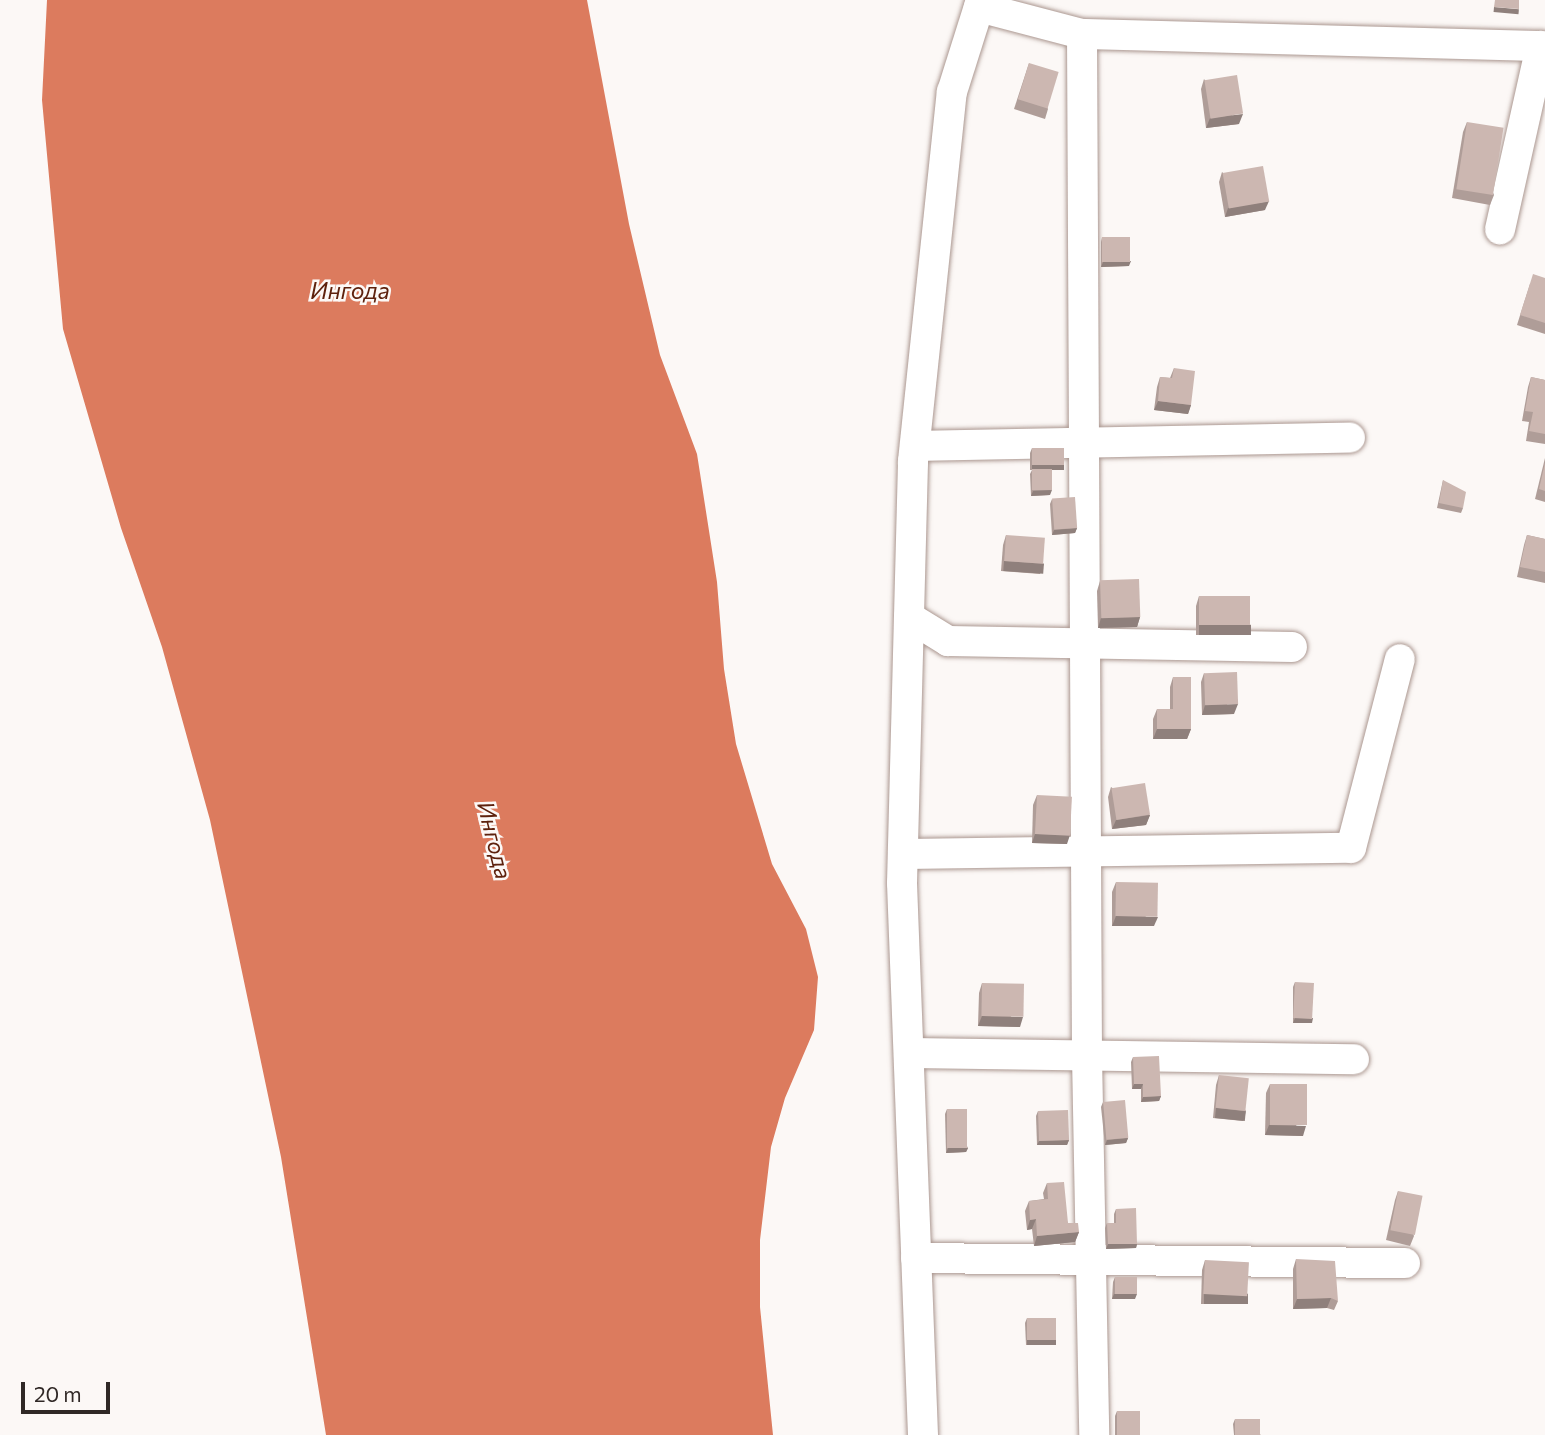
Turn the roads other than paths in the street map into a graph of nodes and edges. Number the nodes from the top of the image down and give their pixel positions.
1 (980, 3) edge
2 (1083, 34) junction
3 (1543, 40) edge
4 (1500, 229) dead end
5 (1350, 438) dead end
6 (1085, 443) junction
7 (915, 446) junction
8 (909, 617) junction
9 (1084, 643) junction
10 (1292, 647) dead end
11 (1399, 659) dead end
12 (1086, 852) junction
13 (903, 854) junction
14 (909, 1053) junction
15 (1087, 1056) junction
16 (1354, 1059) dead end
17 (916, 1258) junction
18 (1093, 1260) junction
19 (1405, 1263) dead end
20 (923, 1435) edge
21 (1094, 1435) edge

1 - 2 street
1 - 7 street
2 - 3 street
2 - 6 street
3 - 4 street
5 - 6 street
6 - 7 street
6 - 9 street
7 - 8 street
8 - 9 street
8 - 13 street
9 - 10 street
9 - 12 street
11 - 12 street
12 - 13 street
12 - 15 street
13 - 14 street
14 - 15 street
14 - 17 street
15 - 16 street
15 - 18 street
17 - 18 street
17 - 20 street
18 - 19 street
18 - 21 street

